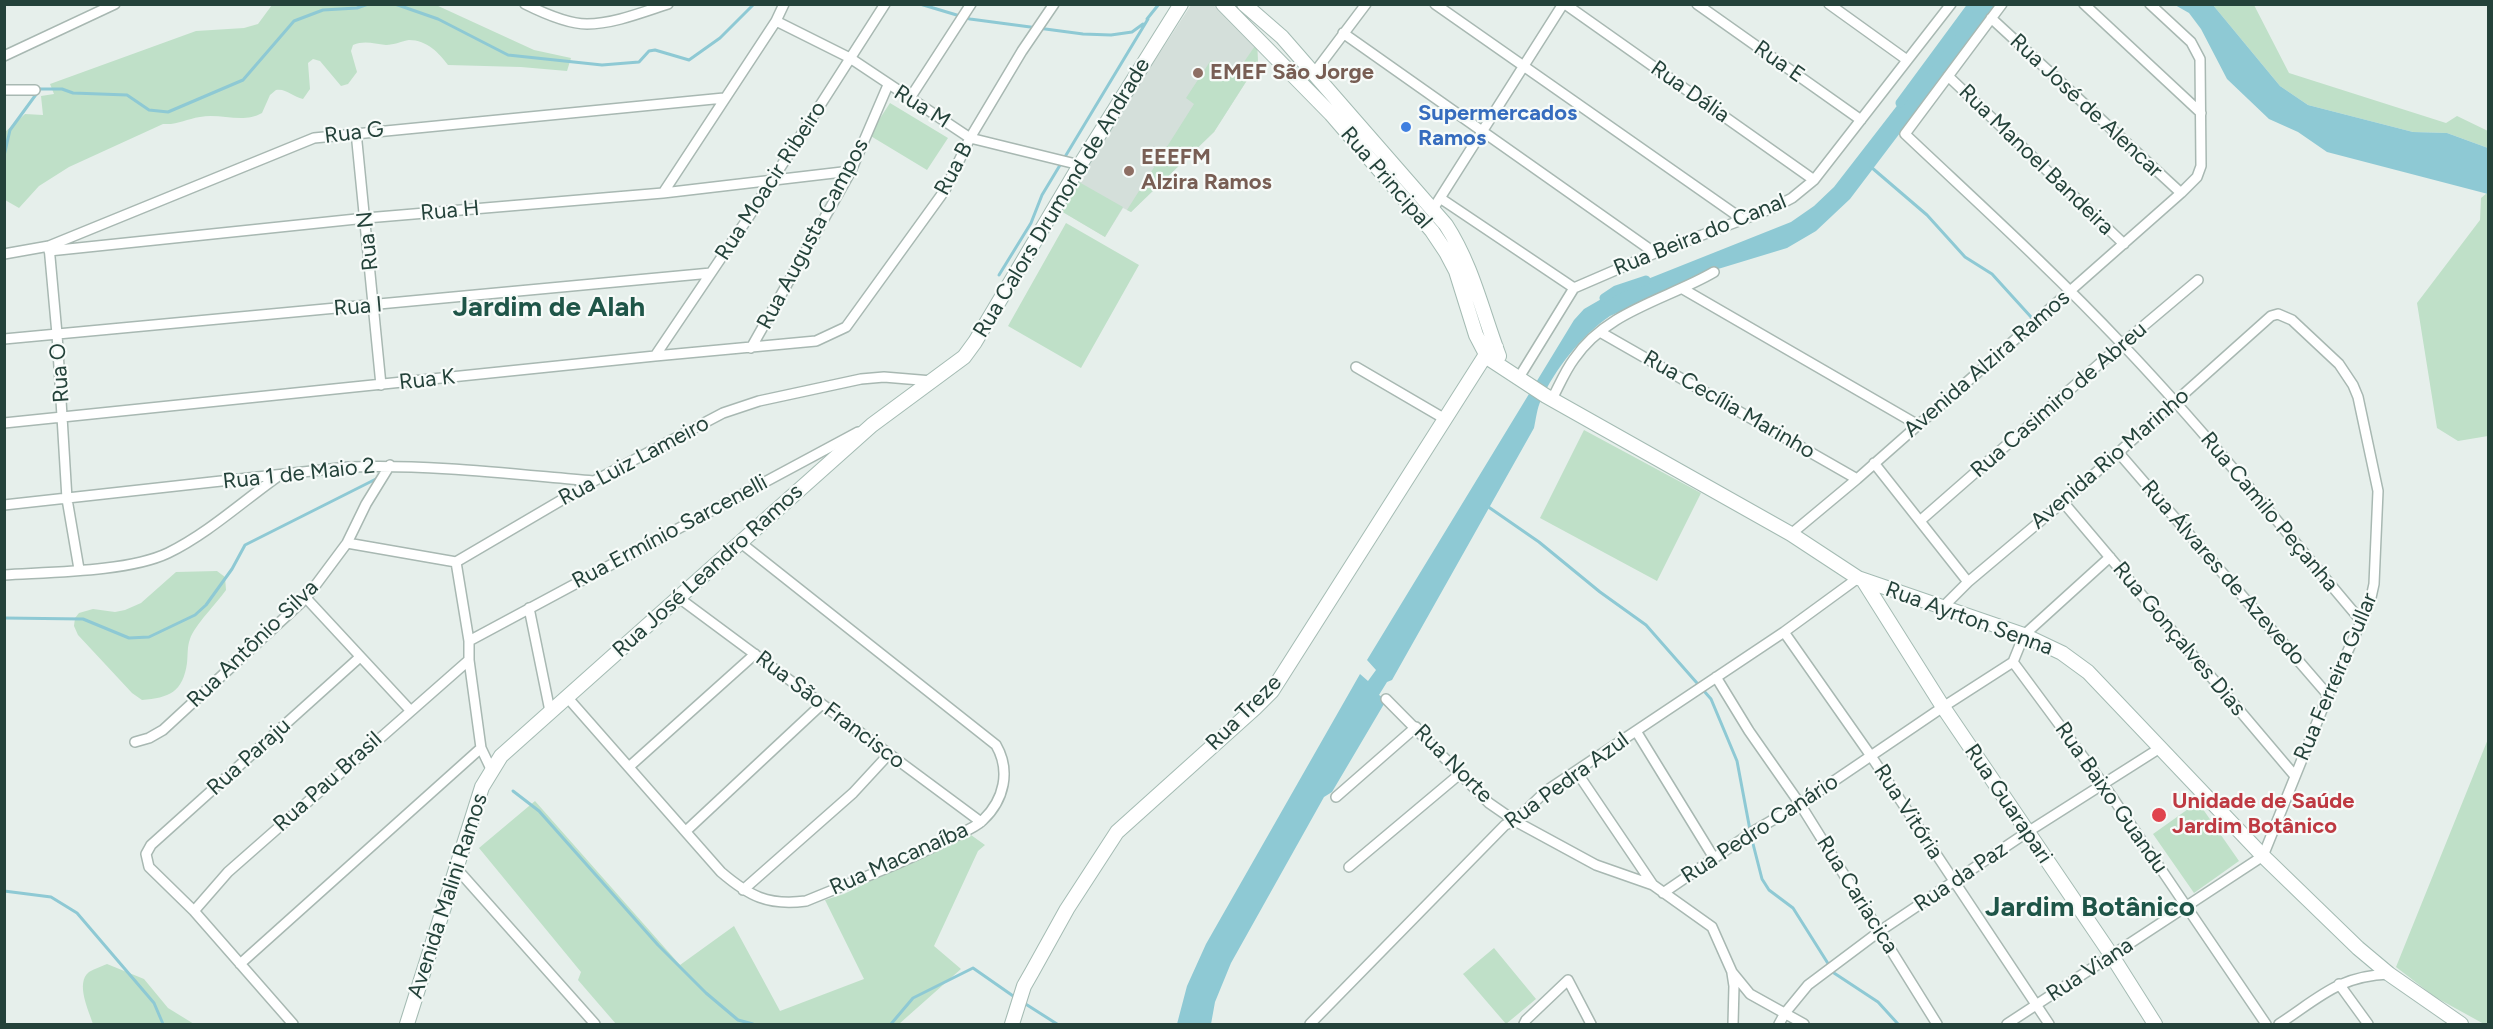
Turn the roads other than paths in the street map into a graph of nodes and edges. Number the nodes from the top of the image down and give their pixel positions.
1 (115, 4) edge
2 (525, 4) edge
3 (668, 4) edge
4 (784, 4) edge
5 (885, 4) edge
6 (971, 4) edge
7 (1054, 4) edge
8 (1181, 4) edge
9 (1223, 4) edge
10 (1244, 4) edge
11 (1366, 4) edge
12 (1435, 4) edge
13 (1564, 4) edge
14 (1697, 4) edge
15 (1829, 4) edge
16 (1951, 4) edge
17 (2002, 4) edge
18 (2084, 4) edge
19 (2150, 4) edge
20 (1991, 18) junction
21 (776, 21) junction
22 (1343, 33) junction
23 (4, 56) edge
24 (850, 58) junction
25 (1907, 60) junction
26 (1522, 67) junction
27 (1314, 72) junction
28 (1948, 76) junction
29 (888, 85) junction
30 (4, 90) edge
31 (34, 90) dead end
32 (724, 98) junction
33 (910, 98) junction
34 (2201, 113) junction
35 (1861, 120) junction
36 (1484, 131) junction
37 (356, 132) junction
38 (970, 138) junction
39 (1080, 165) junction
40 (851, 171) junction
41 (1814, 180) junction
42 (772, 181) junction
43 (2181, 193) junction
44 (663, 194) junction
45 (1436, 204) junction
46 (366, 218) junction
47 (1742, 219) junction
48 (2124, 244) junction
49 (49, 249) junction
50 (1655, 253) junction
51 (4, 254) edge
52 (1714, 272) dead end
53 (711, 273) junction
54 (2198, 280) dead end
55 (1574, 288) junction
56 (1683, 289) junction
57 (2070, 291) junction
58 (374, 306) junction
59 (2278, 314) joint
60 (846, 327) joint
61 (1600, 332) junction
62 (57, 334) junction
63 (4, 339) edge
64 (2122, 344) junction
65 (1496, 347) junction
66 (751, 348) junction
67 (655, 356) junction
68 (1485, 356) junction
69 (1356, 367) dead end
70 (1518, 378) junction
71 (932, 381) junction
72 (381, 385) junction
73 (1549, 398) junction
74 (2175, 402) junction
75 (63, 417) junction
76 (1445, 419) junction
77 (4, 423) edge
78 (872, 425) junction
79 (1918, 425) junction
80 (2118, 452) junction
81 (1874, 464) junction
82 (390, 465) junction
83 (279, 475) junction
84 (1857, 479) junction
85 (594, 481) junction
86 (67, 499) junction
87 (2063, 502) junction
88 (4, 506) edge
89 (1921, 520) junction
90 (1791, 534) junction
91 (347, 543) junction
92 (741, 543) junction
93 (2110, 558) junction
94 (456, 562) junction
95 (79, 569) junction
96 (4, 575) edge
97 (1861, 579) junction
98 (1968, 582) junction
99 (306, 598) junction
100 (679, 598) junction
101 (1944, 606) junction
102 (529, 608) junction
103 (2362, 622) junction
104 (1784, 632) junction
105 (2024, 635) junction
106 (469, 640) junction
107 (755, 654) junction
108 (360, 657) junction
109 (469, 660) junction
110 (2013, 663) junction
111 (1716, 677) junction
112 (2328, 694) junction
113 (567, 697) junction
114 (1386, 699) dead end
115 (822, 704) junction
116 (1942, 707) junction
117 (410, 710) junction
118 (550, 711) junction
119 (1416, 727) junction
120 (1636, 731) junction
121 (135, 742) dead end
122 (481, 748) junction
123 (2160, 748) junction
124 (889, 754) junction
125 (1871, 756) junction
126 (630, 766) junction
127 (491, 769) junction
128 (1576, 771) junction
129 (1461, 773) junction
130 (2295, 776) junction
131 (2104, 784) junction
132 (1336, 797) dead end
133 (1800, 804) junction
134 (1515, 821) junction
135 (981, 822) junction
136 (686, 831) junction
137 (2026, 833) junction
138 (2263, 856) junction
139 (1714, 858) junction
140 (1349, 867) dead end
141 (457, 869) junction
142 (1954, 882) junction
143 (1653, 885) junction
144 (743, 890) junction
145 (1663, 893) junction
146 (2187, 907) junction
147 (194, 911) junction
148 (1880, 931) junction
149 (2112, 956) junction
150 (240, 964) junction
151 (1732, 972) junction
152 (2389, 974) junction
153 (2339, 984) junction
154 (2036, 1004) junction
155 (1785, 1013) junction
156 (293, 1024) edge
157 (407, 1024) edge
158 (595, 1024) edge
159 (1012, 1024) edge
160 (1310, 1024) edge
161 (1524, 1024) edge
162 (1591, 1024) edge
163 (1733, 1024) edge
164 (1779, 1024) edge
165 (1804, 1024) edge
166 (1937, 1024) edge
167 (2007, 1024) edge
168 (2049, 1024) edge
169 (2156, 1024) edge
170 (2266, 1024) edge
171 (2279, 1024) edge
172 (2368, 1024) edge
173 (2461, 1024) edge

1 - 23 street
2 - 3 street
4 - 21 street
5 - 24 street, Rua Moacir Ribeiro
6 - 33 street
7 - 38 street, Rua B
8 - 39 main road, Rua Calors Drumond de Andrade
9 - 68 main road, Rua Principal
10 - 27 main road, Rua Principal
11 - 22 street
12 - 26 street
13 - 26 street
13 - 41 street, Rua Dália
14 - 35 street, Rua E
15 - 25 street
16 - 25 street, Rua Beira do Canal
17 - 20 street
18 - 34 street
19 - 34 street, Avenida Alzira Ramos
20 - 28 street
20 - 43 street, Rua José de Alencar
21 - 24 street, Rua M
21 - 32 street
22 - 27 street
22 - 36 street
24 - 29 street, Rua M
24 - 42 street, Rua Moacir Ribeiro
25 - 35 street, Rua Beira do Canal
26 - 36 street
26 - 47 street
27 - 45 main road, Rua Principal
28 - 48 street, Rua Manoel Bandeira
28 - 57 street, Rua Camilo Peçanha
29 - 33 street, Rua M
29 - 40 street, Rua Augusta Campos
30 - 31 street
32 - 37 street, Rua G
32 - 44 street
33 - 38 street, Rua M
34 - 43 street, Avenida Alzira Ramos
35 - 41 street, Rua Beira do Canal
36 - 45 street
36 - 50 street
37 - 46 street, Rua N
37 - 49 street, Rua G
38 - 39 street, Rua M
38 - 60 street, Rua B
39 - 71 main road, Rua Calors Drumond de Andrade
40 - 42 street, Rua H
40 - 66 street, Rua Augusta Campos
41 - 47 street, Rua Beira do Canal
42 - 44 street, Rua H
42 - 53 street, Rua Moacir Ribeiro
43 - 48 street, Avenida Alzira Ramos
44 - 46 street, Rua H
45 - 55 street
45 - 65 main road, Rua Principal
46 - 49 street, Rua H
46 - 58 street, Rua N
47 - 50 street, Rua Beira do Canal
48 - 57 street, Avenida Alzira Ramos
49 - 51 street, Rua G
49 - 62 street, Rua O
50 - 55 street, Rua Beira do Canal
52 - 56 street
53 - 58 street, Rua I
53 - 67 street, Rua Moacir Ribeiro
54 - 64 street, Rua Casimiro de Abreu
55 - 70 street
56 - 61 street
56 - 79 street
57 - 64 street, Rua Camilo Peçanha
57 - 79 street, Avenida Alzira Ramos
58 - 62 street, Rua I
58 - 72 street, Rua N
59 - 74 street, Avenida Rio Marinho
59 - 103 street, Rua Ferreira Gullar
60 - 66 street, Rua K
61 - 73 street
61 - 84 street, Rua Cecília Marinho
62 - 63 street, Rua I
62 - 75 street, Rua O
64 - 74 street, Rua Camilo Peçanha
64 - 89 street, Rua Casimiro de Abreu
65 - 68 main road, Rua Treze
65 - 70 main road, Rua Principal
66 - 67 street, Rua K
67 - 72 street, Rua K
68 - 70 main road
68 - 76 main road, Rua Treze
69 - 76 street
70 - 73 main road, Rua Ayrton Senna
71 - 78 main road, Rua José Leandro Ramos
71 - 85 street, Rua Luiz Lameiro
72 - 75 street, Rua K
73 - 90 main road, Rua Ayrton Senna
74 - 80 street, Avenida Rio Marinho
74 - 103 street, Rua Camilo Peçanha
75 - 77 street, Rua K
75 - 86 street, Rua O
76 - 159 main road, Rua Treze
78 - 92 main road, Rua José Leandro Ramos
78 - 102 street, Rua Ermínio Sarcenelli
79 - 81 street, Avenida Alzira Ramos
80 - 87 street, Avenida Rio Marinho
80 - 112 street, Rua Álvares de Azevedo
81 - 84 street, Avenida Alzira Ramos
81 - 89 street
82 - 83 street, Rua 1 de Maio 2
82 - 85 street, Rua 1 de Maio 2
82 - 91 street, Rua Antônio Silva
83 - 86 street, Rua 1 de Maio 2
83 - 95 street
84 - 90 street, Avenida Alzira Ramos
85 - 94 street, Rua Luiz Lameiro
86 - 88 street, Rua 1 de Maio 2
86 - 95 street, Rua O
87 - 93 street, Rua Gonçalves Dias
87 - 98 street, Avenida Rio Marinho
89 - 98 street
90 - 97 main road, Rua Ayrton Senna
91 - 94 street
91 - 99 street, Rua Antônio Silva
92 - 100 main road, Rua José Leandro Ramos
92 - 135 street, Rua Macanaíba
93 - 105 street
93 - 130 street, Rua Gonçalves Dias
94 - 106 street
95 - 96 street
97 - 101 main road, Rua Ayrton Senna
97 - 104 street, Rua Pedra Azul
97 - 116 main road, Rua Guarapari
98 - 101 street, Avenida Rio Marinho
99 - 108 street
99 - 121 street, Rua Antônio Silva
100 - 107 street, Rua São Francisco
100 - 113 main road, Rua José Leandro Ramos
101 - 105 main road, Rua Ayrton Senna
102 - 106 street, Rua Ermínio Sarcenelli
102 - 118 street
103 - 112 street, Rua Ferreira Gullar
104 - 111 street, Rua Pedra Azul
104 - 125 street, Rua Vitória
105 - 110 street
105 - 123 main road, Rua Ayrton Senna
106 - 109 street
107 - 115 street, Rua São Francisco
107 - 126 street
108 - 117 street
108 - 147 street, Rua Paraju
109 - 117 street, Rua Pau Brasil
109 - 122 street
110 - 116 street, Rua Pedro Canário
110 - 131 street, Rua Baixo Guandu
111 - 120 street, Rua Pedra Azul
111 - 133 street, Rua Cariacica
112 - 130 street, Rua Ferreira Gullar
113 - 118 main road, Rua José Leandro Ramos
113 - 126 street, Rua Macanaíba
114 - 119 street, Rua Norte
115 - 124 street, Rua São Francisco
115 - 136 street
116 - 125 street, Rua Pedro Canário
116 - 137 main road, Rua Guarapari
117 - 147 street, Rua Pau Brasil
118 - 127 main road, Rua José Leandro Ramos
119 - 129 street, Rua Norte
119 - 132 street
120 - 128 street, Rua Pedra Azul
120 - 139 street
122 - 127 street
122 - 150 street
123 - 131 street, Rua da Paz
123 - 138 main road, Rua Ayrton Senna
124 - 135 street, Rua São Francisco
124 - 144 street
125 - 133 street, Rua Pedro Canário
125 - 142 street, Rua Vitória
126 - 136 street, Rua Macanaíba
127 - 141 main road, Avenida Malini Ramos
128 - 134 street, Rua Pedra Azul
128 - 143 street
129 - 134 street, Rua Norte
129 - 140 street
130 - 138 street, Rua Ferreira Gullar
131 - 137 street, Rua da Paz
131 - 146 street, Rua Baixo Guandu
133 - 139 street, Rua Pedro Canário
133 - 148 street, Rua Cariacica
134 - 143 street, Rua Norte
134 - 160 street, Rua Pedra Azul
135 - 144 street, Rua Macanaíba
136 - 144 street, Rua Macanaíba
137 - 142 street, Rua da Paz
137 - 149 main road, Rua Guarapari
138 - 146 street, Rua Viana
138 - 152 main road, Rua Ayrton Senna
139 - 145 street, Rua Pedro Canário
141 - 157 main road, Avenida Malini Ramos
141 - 158 street
142 - 148 street, Rua da Paz
142 - 154 street, Rua Vitória
143 - 145 street
145 - 151 street
146 - 149 street, Rua Viana
146 - 170 street, Rua Baixo Guandu
147 - 150 street
148 - 155 street, Rua da Paz
148 - 166 street, Rua Cariacica
149 - 154 street, Rua Viana
149 - 169 main road, Rua Guarapari
150 - 156 street
151 - 155 street
151 - 163 street
152 - 153 street
152 - 173 main road, Rua Ayrton Senna
153 - 171 street
153 - 172 street
154 - 167 street, Rua Viana
154 - 168 street, Rua Vitória
155 - 164 street, Rua da Paz
155 - 165 street
161 - 162 street

